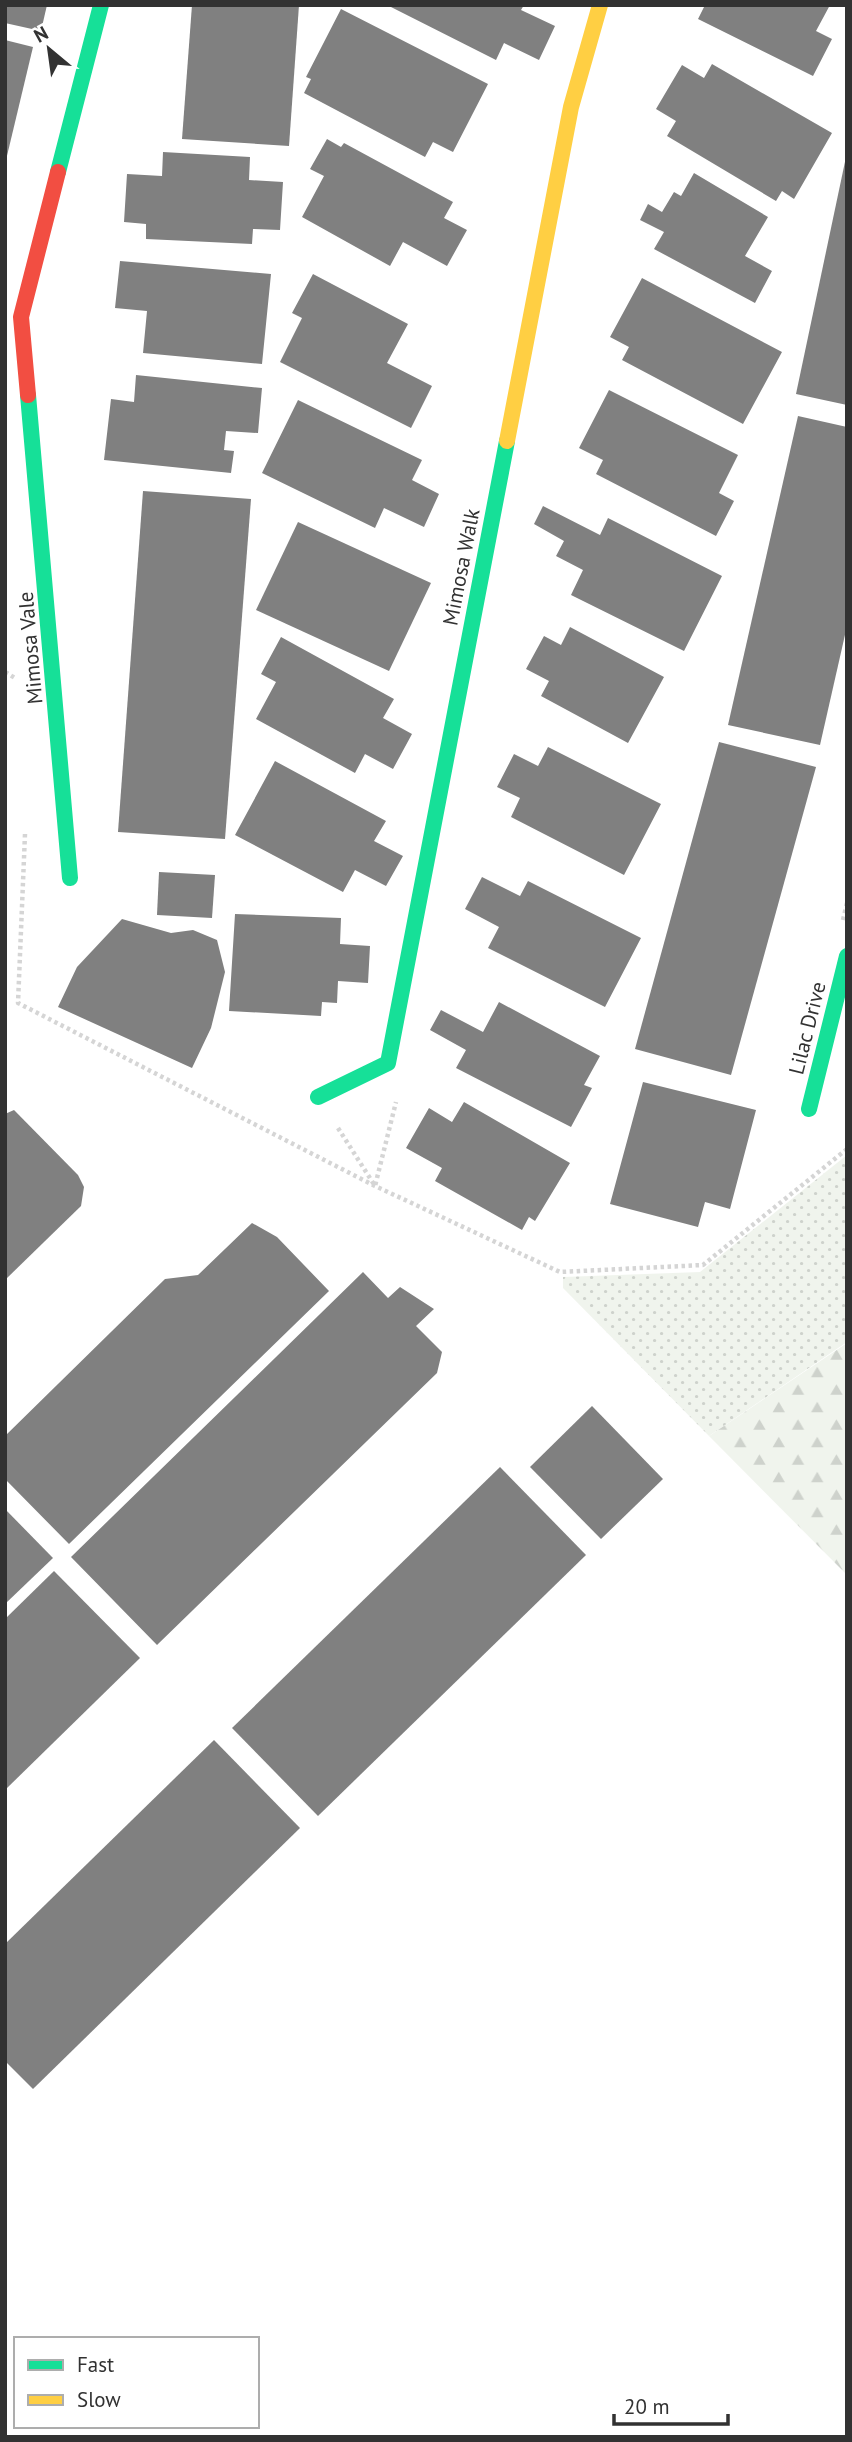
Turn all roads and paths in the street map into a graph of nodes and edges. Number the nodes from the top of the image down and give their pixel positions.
1 (101, 5) edge
2 (600, 5) edge
3 (70, 878) dead end
4 (847, 956) edge
5 (318, 1097) dead end
6 (809, 1109) dead end

1 - 3 street, Mimosa Vale
2 - 5 street, Mimosa Walk
4 - 6 street, Lilac Drive

